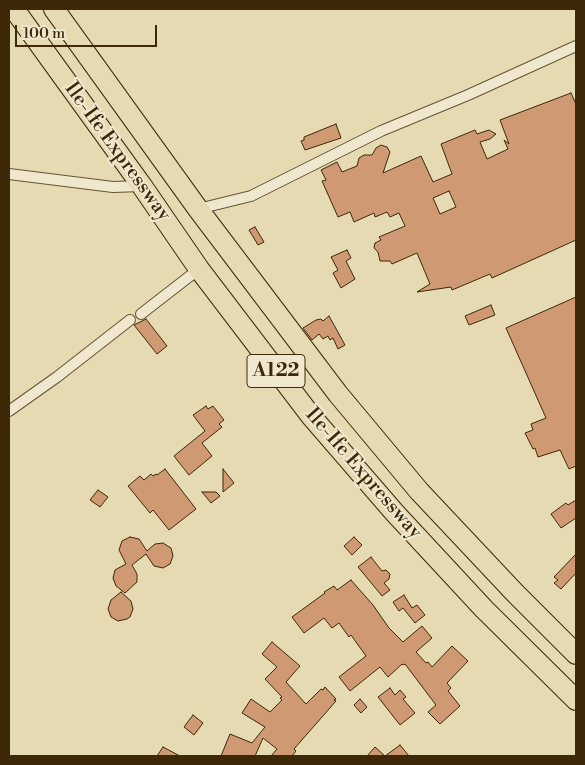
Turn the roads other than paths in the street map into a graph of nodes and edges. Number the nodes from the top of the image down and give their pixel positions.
1 (14, 9) edge
2 (54, 9) edge
3 (576, 46) edge
4 (9, 174) edge
5 (142, 186) junction
6 (198, 209) junction
7 (199, 268) junction
8 (141, 314) dead end
9 (130, 320) dead end
10 (9, 411) edge
11 (576, 654) edge
12 (576, 700) edge

1 - 5 highway, Ile-Ife Expressway / A122
2 - 6 highway, Ile-Ife Expressway / A122
3 - 6 street
4 - 5 street
5 - 7 highway, Ile-Ife Expressway / A122
6 - 11 highway, Ile-Ife Expressway / A122
7 - 8 street
7 - 12 highway, Ile-Ife Expressway / A122
9 - 10 street

